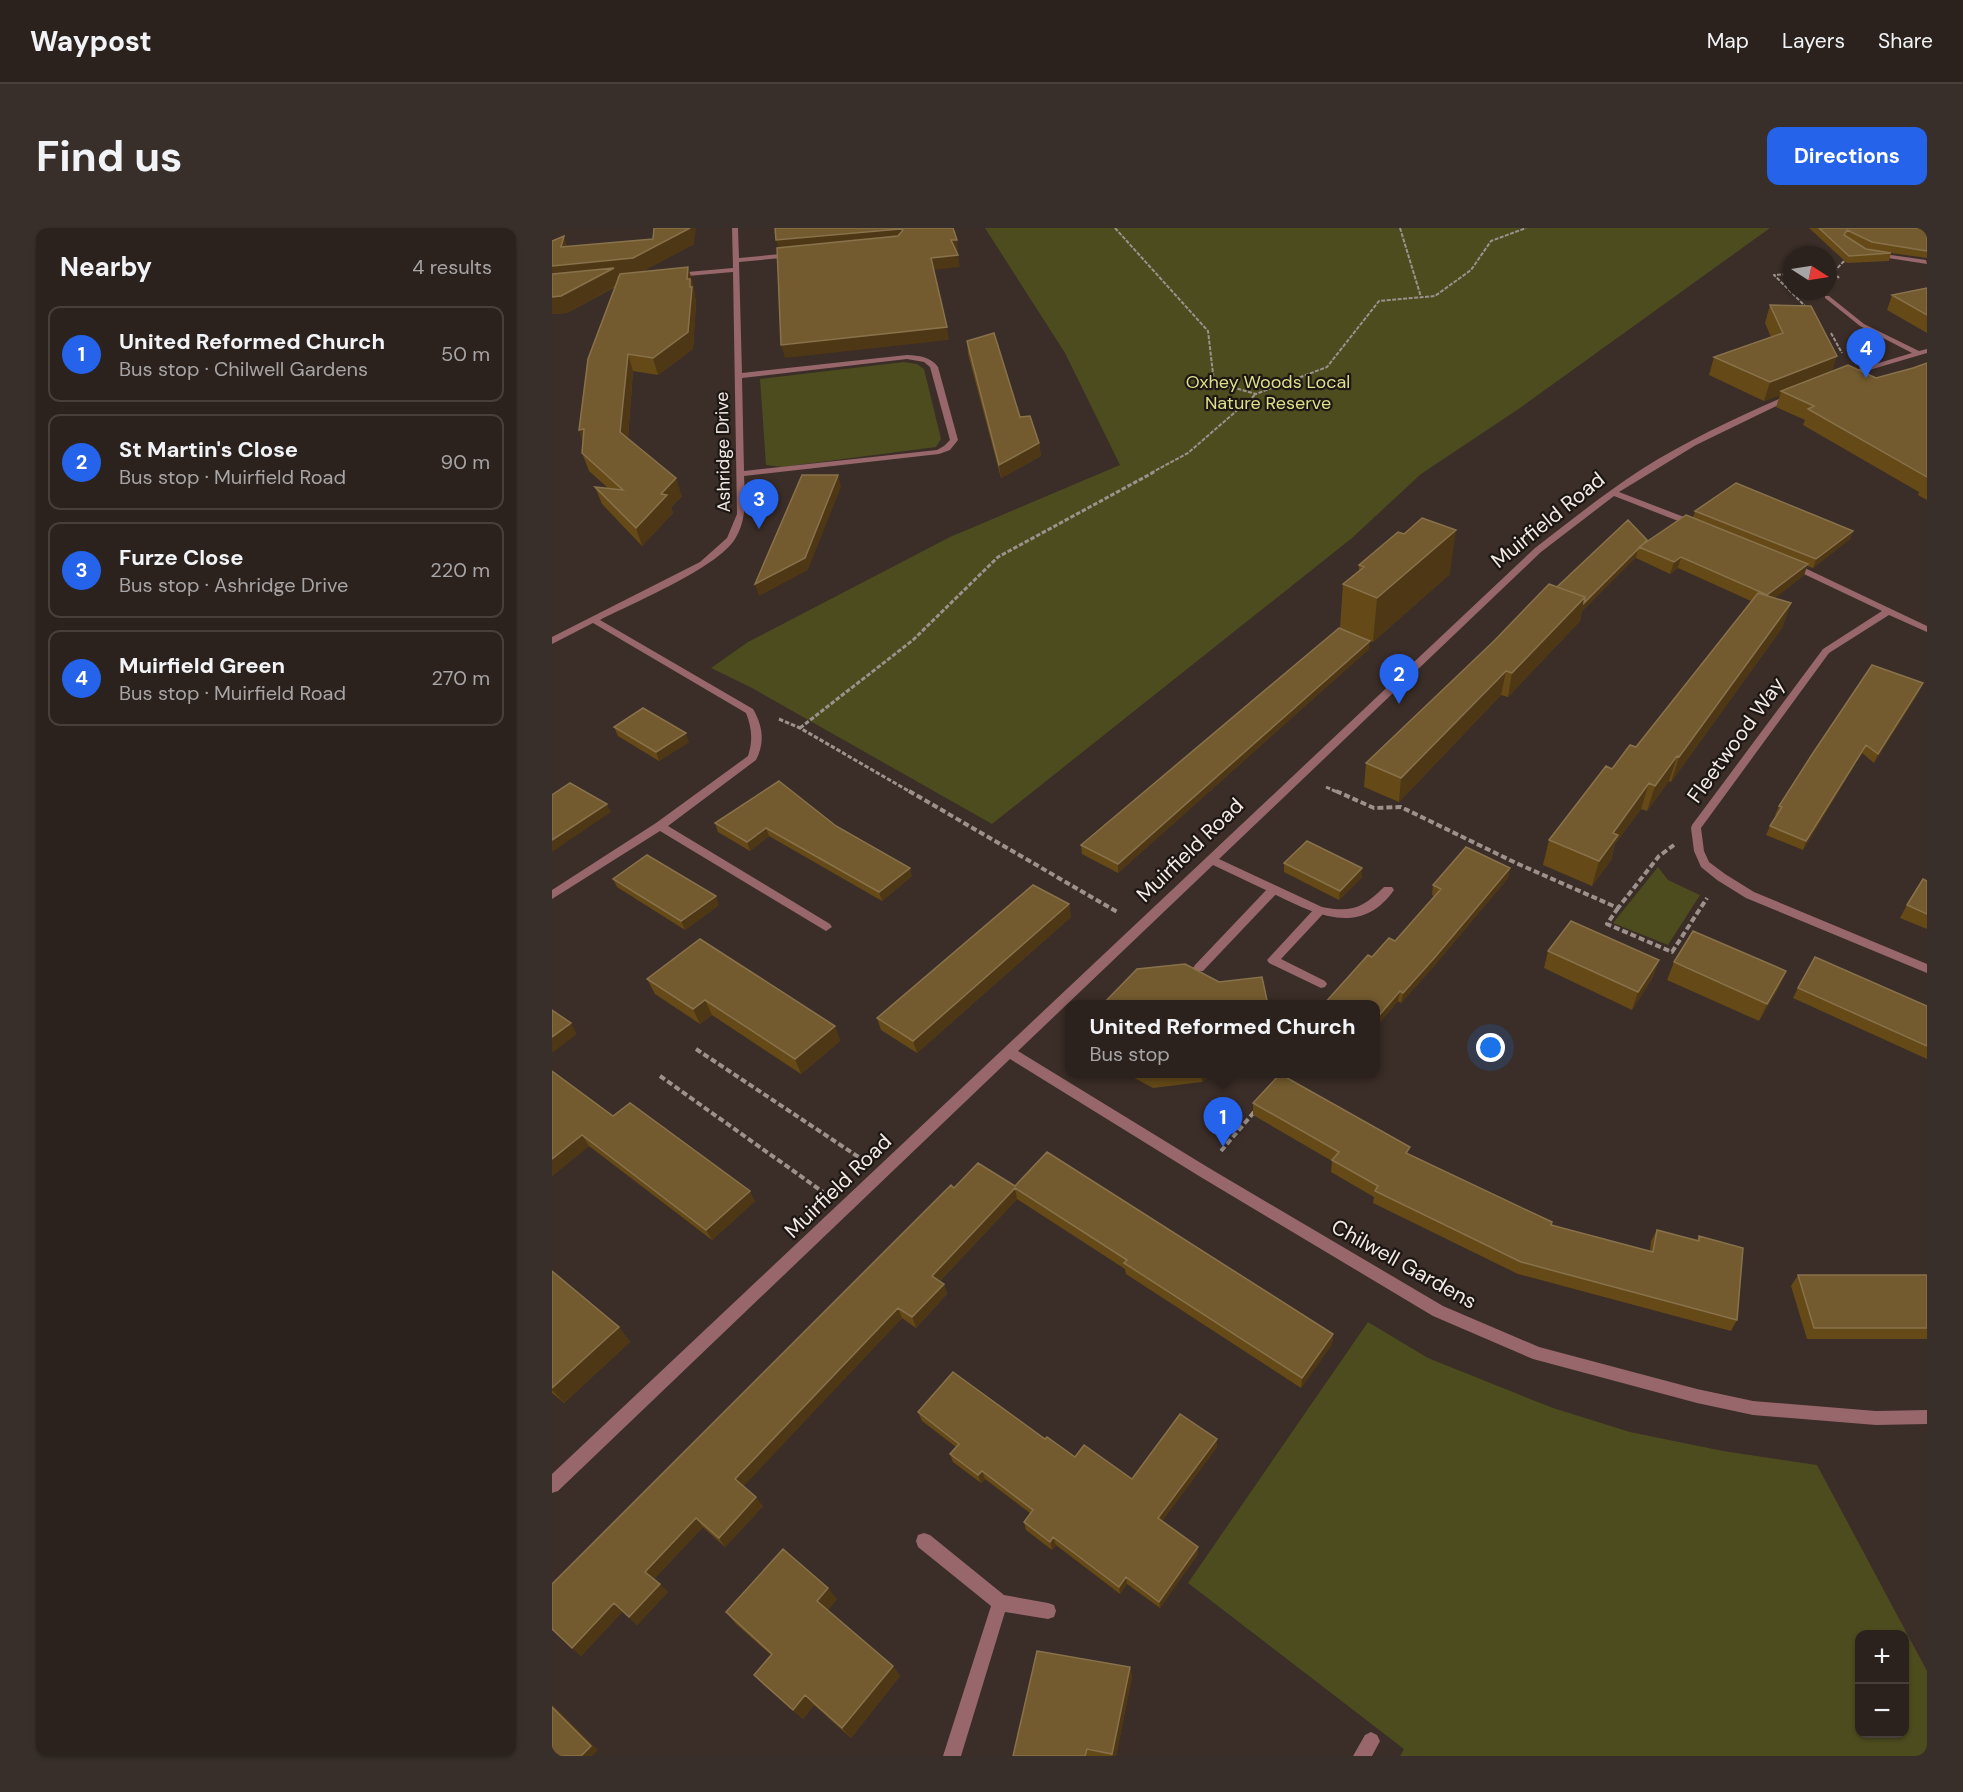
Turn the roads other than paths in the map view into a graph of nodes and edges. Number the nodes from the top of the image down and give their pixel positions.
1 (735, 228) edge
2 (795, 254) edge
3 (1867, 254) edge
4 (736, 260) junction
5 (1927, 262) edge
6 (737, 270) junction
7 (668, 276) edge
8 (1831, 300) edge
9 (1922, 352) edge
10 (737, 376) junction
11 (1833, 381) edge
12 (1804, 391) edge
13 (740, 474) junction
14 (1614, 493) junction
15 (1700, 526) edge
16 (1785, 562) edge
17 (1889, 611) junction
18 (594, 620) junction
19 (1927, 629) edge
20 (552, 641) edge
21 (660, 826) junction
22 (1210, 859) junction
23 (1274, 889) junction
24 (1388, 890) dead end
25 (552, 895) edge
26 (1319, 911) junction
27 (826, 927) dead end
28 (1200, 968) dead end
29 (1927, 969) edge
30 (1321, 984) dead end
31 (1009, 1052) junction
32 (1927, 1417) edge
33 (552, 1485) edge
34 (924, 1541) dead end
35 (1000, 1603) junction
36 (1048, 1611) dead end
37 (952, 1756) edge

1 - 4 street, Ashridge Drive
2 - 4 street
3 - 5 street
4 - 6 street, Ashridge Drive
6 - 7 street
6 - 10 street, Ashridge Drive
8 - 9 street
9 - 11 street
10 - 13 street, Ashridge Drive
10 - 13 street
12 - 14 street, Muirfield Road
13 - 18 street, Ashridge Drive
14 - 15 street
14 - 22 street, Muirfield Road
16 - 17 street
17 - 19 street
17 - 29 street, Fleetwood Way
18 - 20 street, Ashridge Drive
18 - 21 street
21 - 25 street
21 - 27 street
22 - 23 street
22 - 31 street, Muirfield Road
23 - 26 street
23 - 28 street
24 - 26 street
26 - 30 street
31 - 32 street, Chilwell Gardens
31 - 33 street, Muirfield Road
34 - 35 street
35 - 36 street
35 - 37 street

